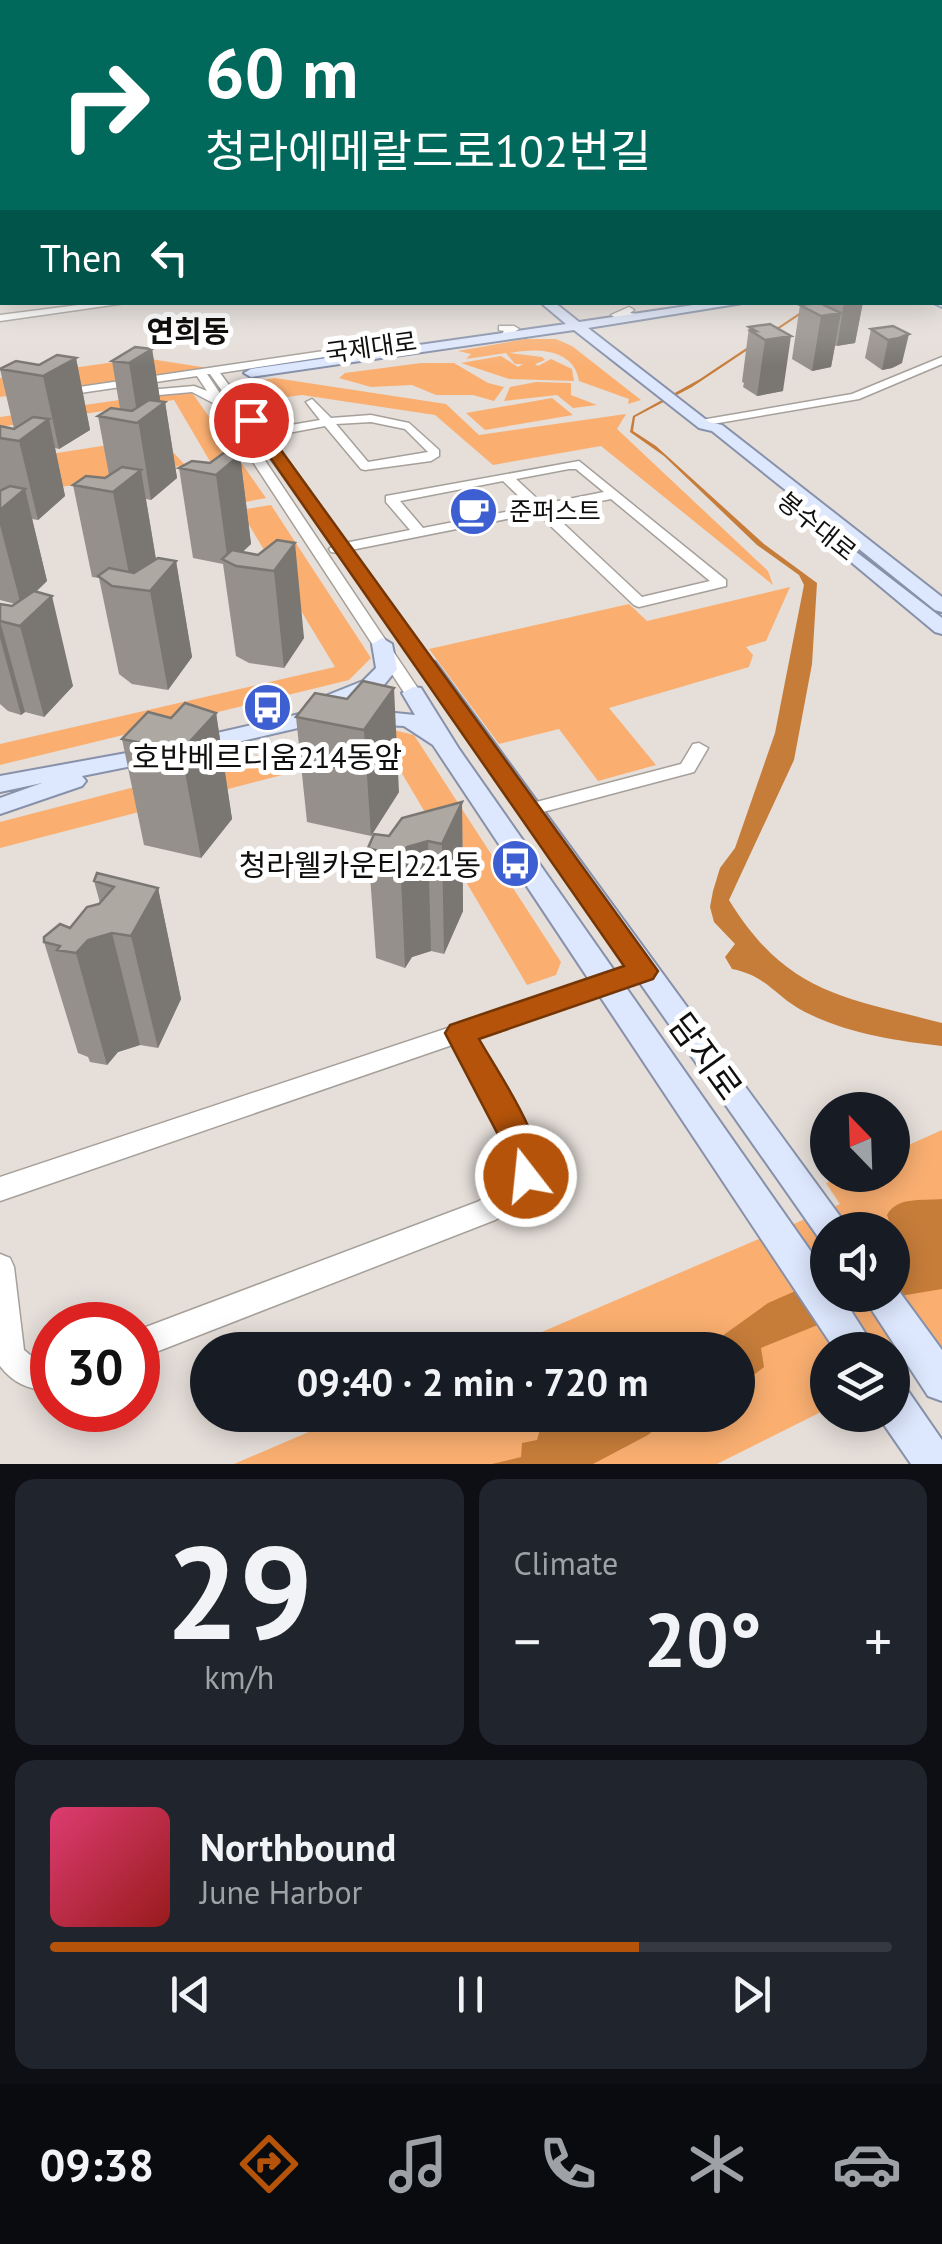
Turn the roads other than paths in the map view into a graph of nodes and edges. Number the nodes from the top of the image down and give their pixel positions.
1 (105, 305) edge
2 (535, 305) edge
3 (550, 305) edge
4 (668, 305) edge
5 (711, 305) edge
6 (594, 309) dead end
7 (636, 312) junction
8 (0, 318) edge
9 (572, 321) junction
10 (477, 332) junction
11 (509, 332) junction
12 (447, 340) junction
13 (409, 346) junction
14 (942, 360) edge
15 (624, 362) junction
16 (291, 367) junction
17 (252, 373) joint
18 (209, 375) junction
19 (117, 393) junction
20 (41, 396) edge
21 (237, 400) junction
22 (58, 402) edge
23 (218, 402) junction
24 (312, 402) dead end
25 (328, 424) junction
26 (702, 424) junction
27 (261, 434) junction
28 (506, 477) junction
29 (615, 494) junction
30 (541, 509) junction
31 (420, 532) junction
32 (342, 548) junction
33 (320, 552) junction
34 (942, 606) edge
35 (942, 628) edge
36 (382, 644) junction
37 (427, 682) junction
38 (267, 729) junction
39 (699, 748) dead end
40 (448, 750) junction
41 (129, 760) junction
42 (0, 784) edge
43 (0, 806) edge
44 (528, 810) junction
45 (643, 971) junction
46 (609, 983) junction
47 (460, 1033) junction
48 (0, 1190) edge
49 (820, 1212) edge
50 (0, 1266) edge
51 (892, 1312) edge
52 (845, 1332) edge
53 (160, 1336) edge
54 (935, 1371) edge
55 (30, 1374) edge
56 (910, 1428) edge
57 (935, 1464) edge

1 - 8 street
2 - 10 main road
3 - 9 main road
4 - 7 main road, 국제대로
5 - 7 main road, 국제대로
6 - 7 main road
7 - 9 main road, 국제대로
7 - 15 main road
9 - 11 main road, 국제대로
9 - 15 main road
10 - 11 main road, 국제대로
10 - 12 main road, 국제대로
11 - 12 main road, 국제대로
11 - 15 main road
12 - 13 main road
13 - 16 main road, 국제대로
13 - 18 street, 국제대로
14 - 26 street
15 - 26 main road, 봉수대로
16 - 17 main road, 국제대로
16 - 21 street
17 - 18 street, 국제대로
18 - 19 street, 국제대로
18 - 20 street, 국제대로
18 - 21 street, 담지로
18 - 23 street
19 - 22 street, 국제대로
19 - 23 street
21 - 23 street
21 - 27 street, 담지로
23 - 33 street
24 - 25 street
25 - 25 street
25 - 27 street
26 - 34 main road, 봉수대로
26 - 35 main road, 봉수대로
27 - 32 street, 담지로
28 - 29 street
28 - 30 street
28 - 31 street
29 - 30 street
29 - 30 street
30 - 31 street
31 - 32 street
32 - 33 street
32 - 37 street, 담지로
33 - 36 street
36 - 37 street
36 - 38 main road
37 - 38 main road
37 - 40 main road
37 - 44 main road, 담지로
38 - 40 main road
38 - 41 main road
39 - 44 street
40 - 46 main road
41 - 42 main road
41 - 43 main road
44 - 45 main road, 담지로
45 - 46 street
45 - 49 main road, 담지로
46 - 47 street
46 - 52 main road
47 - 48 street
47 - 53 street
50 - 55 street
51 - 54 main road
56 - 57 main road

